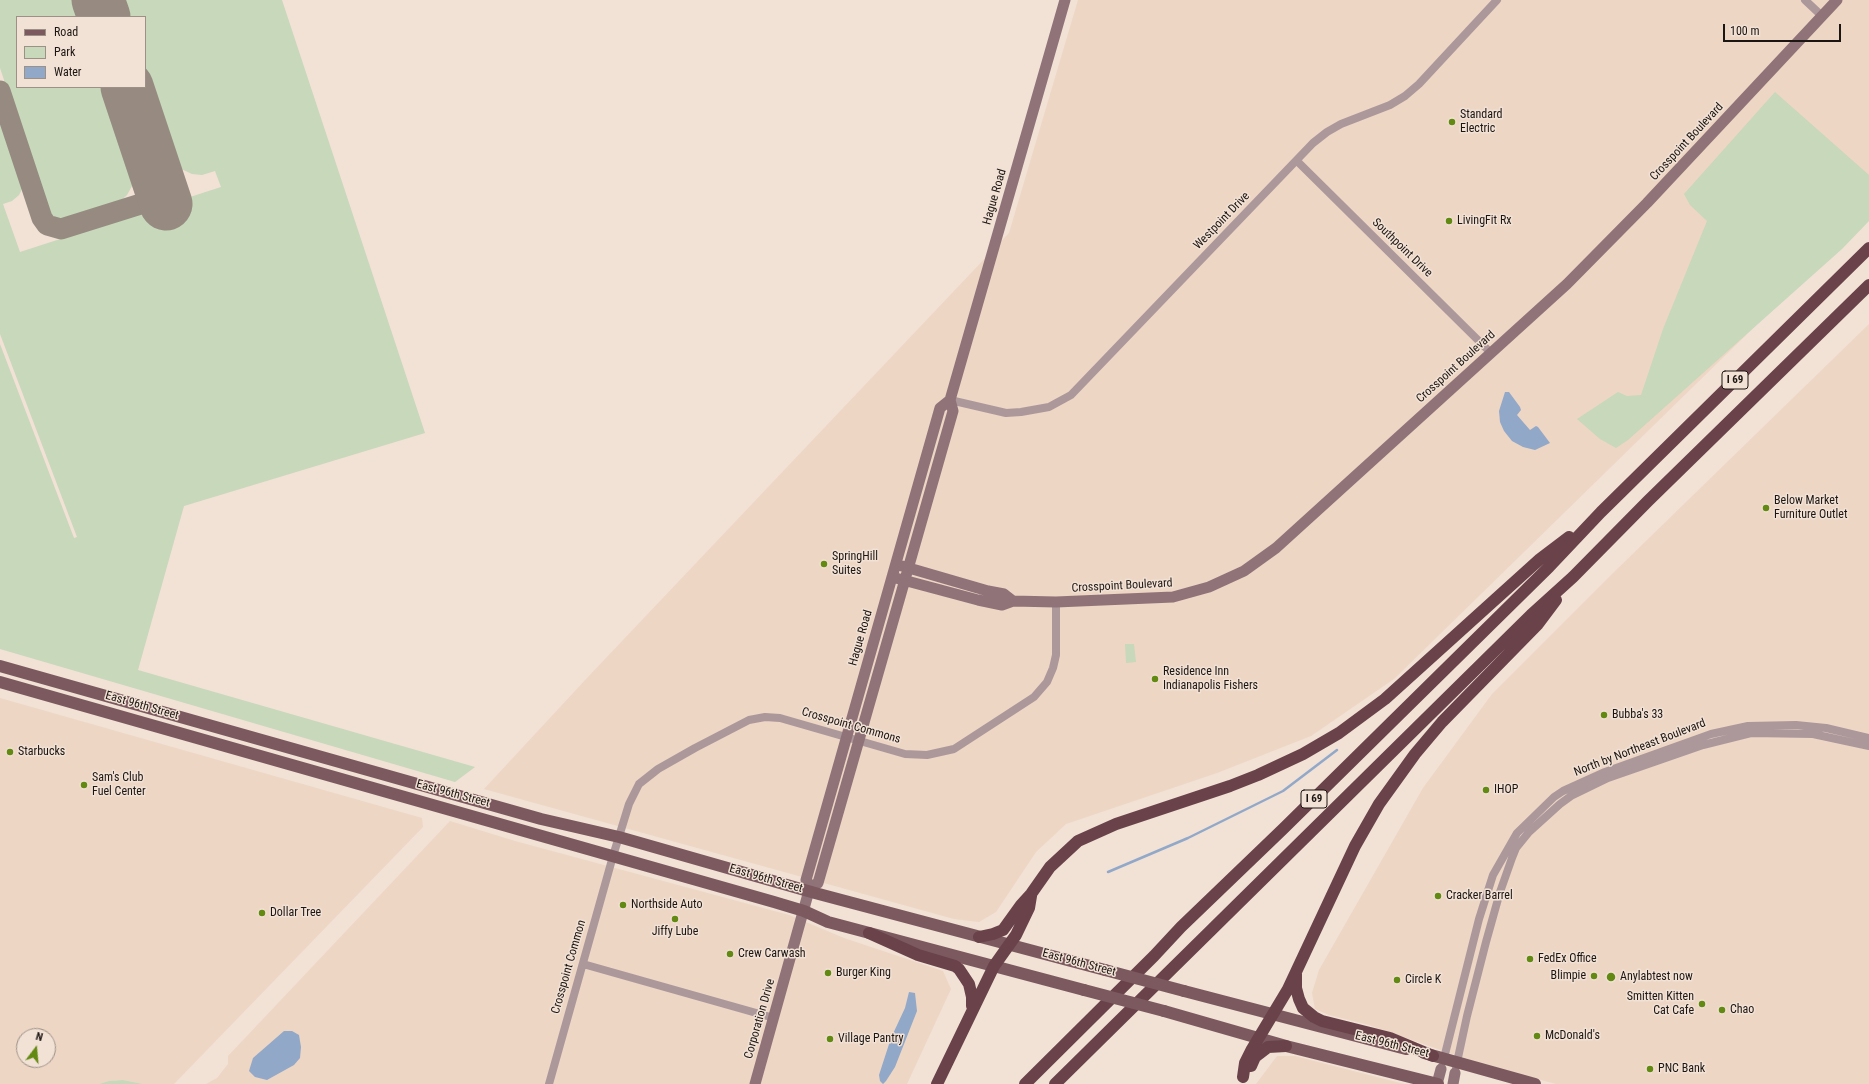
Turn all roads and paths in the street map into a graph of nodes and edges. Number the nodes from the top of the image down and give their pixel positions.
1 (1065, 0) edge
2 (1498, 0) edge
3 (1805, 0) edge
4 (1837, 0) edge
5 (1822, 16) junction
6 (1297, 161) junction
7 (1869, 248) edge
8 (1869, 284) edge
9 (1491, 353) junction
10 (950, 400) junction
11 (1601, 512) junction
12 (895, 564) junction
13 (908, 568) junction
14 (892, 577) junction
15 (1573, 577) junction
16 (905, 580) junction
17 (1014, 601) junction
18 (1056, 602) junction
19 (0, 666) edge
20 (0, 682) edge
21 (846, 737) junction
22 (1869, 738) edge
23 (859, 741) junction
24 (1869, 746) edge
25 (256, 755) junction
26 (348, 765) junction
27 (541, 819) junction
28 (487, 821) junction
29 (619, 837) junction
30 (613, 856) junction
31 (810, 889) junction
32 (1031, 894) junction
33 (804, 911) junction
34 (869, 932) junction
35 (979, 937) junction
36 (1009, 944) junction
37 (583, 964) junction
38 (994, 966) junction
39 (1296, 972) junction
40 (1274, 1015) junction
41 (969, 1016) junction
42 (774, 1018) junction
43 (1259, 1037) junction
44 (1286, 1046) junction
45 (1439, 1061) junction
46 (1455, 1073) edge
47 (1241, 1080) edge
48 (549, 1084) edge
49 (755, 1084) edge
50 (936, 1084) edge
51 (1025, 1084) edge
52 (1055, 1084) edge
53 (1437, 1084) edge
54 (1534, 1084) edge

1 - 10 street, Hague Road
2 - 6 street, Westpoint Drive
3 - 5 street
4 - 5 street, Crosspoint Boulevard
5 - 9 street, Crosspoint Boulevard
6 - 9 street, Southpoint Drive
6 - 10 street, Westpoint Drive
7 - 11 highway, I 69
8 - 15 highway, I 69
9 - 18 street, Crosspoint Boulevard
10 - 12 street, Hague Road
10 - 13 street, Hague Road
11 - 32 highway
11 - 51 highway, I 69
12 - 13 street, Crosspoint Boulevard
12 - 14 street, Hague Road
13 - 16 street, Hague Road
13 - 17 street, Crosspoint Boulevard
14 - 16 street, Crosspoint Boulevard
14 - 21 street, Hague Road
15 - 39 highway
15 - 52 highway, I 69
16 - 17 street, Crosspoint Boulevard
16 - 23 street, Hague Road
17 - 18 street, Crosspoint Boulevard
18 - 23 street, Crosspoint Commons
19 - 26 main road, East 96th Street
20 - 25 main road, East 96th Street
21 - 23 street, Crosspoint Commons
21 - 29 street, Crosspoint Commons
21 - 31 street, Hague Road
22 - 45 street, North by Northeast Boulevard
23 - 31 street, Hague Road
24 - 46 street, North by Northeast Boulevard
25 - 26 main road
25 - 28 main road, East 96th Street
26 - 27 main road, East 96th Street
27 - 28 main road
27 - 29 main road, East 96th Street
28 - 30 main road, East 96th Street
29 - 30 street, Crosspoint Commons
29 - 31 main road, East 96th Street
30 - 33 main road, East 96th Street
30 - 37 street, Crosspoint Common
31 - 33 street, Corporation Drive
31 - 35 main road, East 96th Street
32 - 35 highway
32 - 36 highway
33 - 34 main road, East 96th Street
33 - 42 street, Corporation Drive
34 - 38 main road, East 96th Street
34 - 41 highway
35 - 36 main road, East 96th Street
36 - 38 highway
36 - 40 main road, East 96th Street, bridge
37 - 42 street
37 - 48 street, Crosspoint Common
38 - 41 highway
38 - 43 main road, East 96th Street, bridge
39 - 40 highway
39 - 45 highway
40 - 43 highway
40 - 45 main road, East 96th Street
41 - 50 highway
42 - 49 street, Corporation Drive
43 - 44 main road, East 96th Street
43 - 47 highway
44 - 47 highway
44 - 53 main road, East 96th Street
45 - 46 main road, East 96th Street
45 - 53 street
46 - 54 main road, East 96th Street

